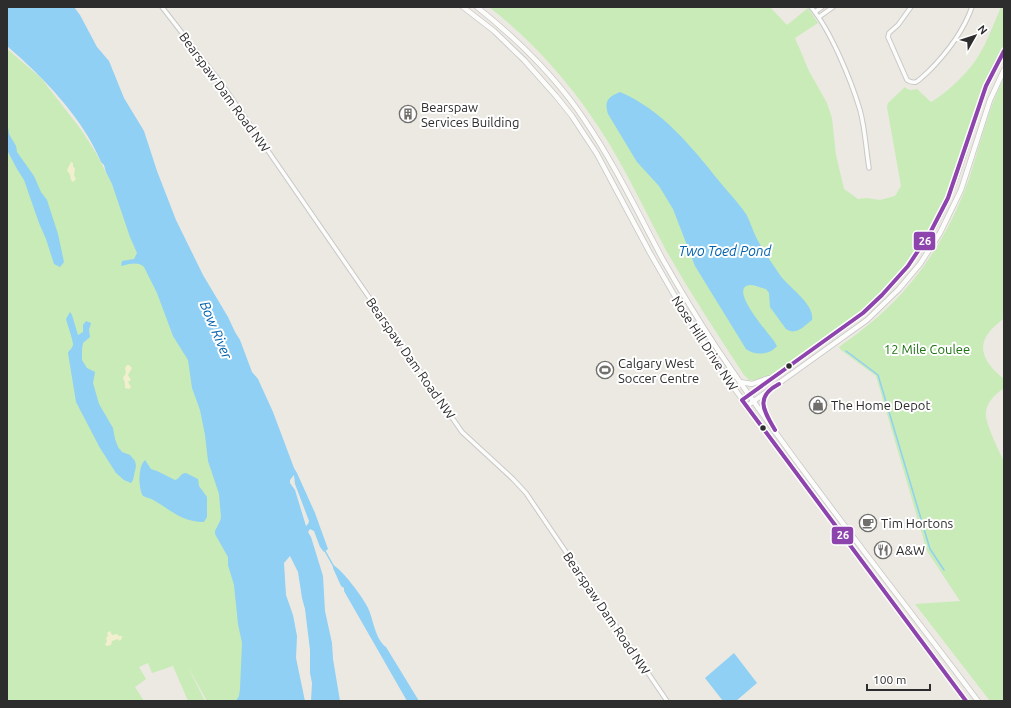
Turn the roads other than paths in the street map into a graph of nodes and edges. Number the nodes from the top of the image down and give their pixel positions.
1 (162, 7) edge
2 (463, 7) edge
3 (477, 7) edge
4 (812, 7) edge
5 (822, 7) edge
6 (833, 7) edge
7 (911, 7) edge
8 (972, 7) edge
9 (817, 14) junction
10 (1004, 51) edge
11 (1004, 70) edge
12 (869, 168) dead end
13 (779, 373) junction
14 (740, 382) junction
15 (765, 393) junction
16 (749, 395) junction
17 (742, 400) junction
18 (754, 401) junction
19 (747, 406) junction
20 (780, 438) junction
21 (667, 701) edge
22 (966, 701) edge
23 (978, 701) edge

1 - 21 street, Bearspaw Dam Road NW
2 - 17 street, Nose Hill Drive NW
3 - 14 street, Nose Hill Drive NW
4 - 9 street
5 - 9 street
6 - 9 street
7 - 8 street
9 - 12 street
10 - 13 street
11 - 15 street
13 - 14 street
13 - 16 street
14 - 16 street, Nose Hill Drive NW
15 - 18 street
15 - 20 street
16 - 17 street
16 - 18 street, Nose Hill Drive NW
17 - 19 street, Nose Hill Drive NW
18 - 19 street
18 - 20 street, Nose Hill Drive NW
19 - 22 street, Nose Hill Drive NW
20 - 23 street, Nose Hill Drive NW

